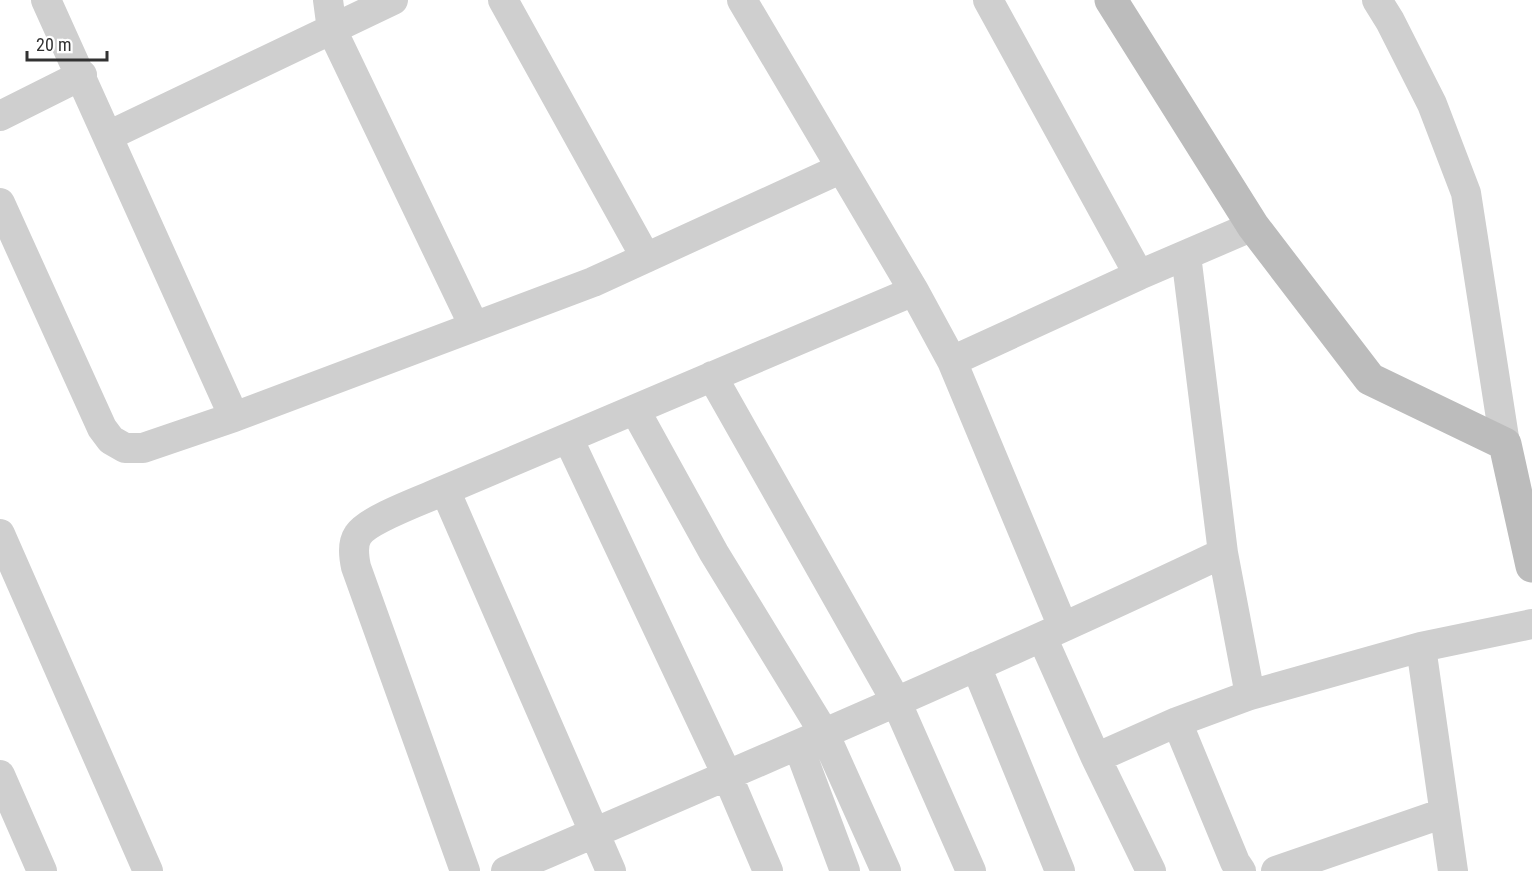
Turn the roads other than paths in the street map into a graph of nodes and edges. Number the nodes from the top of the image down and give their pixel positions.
1 (46, 0) edge
2 (328, 0) edge
3 (393, 0) edge
4 (503, 0) edge
5 (742, 0) edge
6 (988, 0) edge
7 (1112, 0) edge
8 (1377, 0) edge
9 (332, 30) junction
10 (82, 75) junction
11 (0, 116) edge
12 (108, 136) junction
13 (840, 170) junction
14 (0, 203) edge
15 (1253, 226) junction
16 (1186, 255) junction
17 (646, 258) junction
18 (1139, 275) junction
19 (914, 291) junction
20 (474, 326) junction
21 (952, 361) junction
22 (712, 376) junction
23 (634, 410) junction
24 (234, 417) junction
25 (568, 438) junction
26 (1505, 444) junction
27 (445, 490) junction
28 (0, 534) edge
29 (1223, 553) junction
30 (1532, 566) edge
31 (1532, 624) edge
32 (1053, 632) junction
33 (1421, 648) junction
34 (976, 666) junction
35 (1250, 695) junction
36 (896, 701) junction
37 (1177, 722) junction
38 (811, 739) junction
39 (1096, 758) junction
40 (0, 775) edge
41 (727, 775) junction
42 (1444, 813) junction
43 (594, 833) junction
44 (42, 871) edge
45 (148, 871) edge
46 (465, 871) edge
47 (506, 871) edge
48 (611, 871) edge
49 (768, 871) edge
50 (845, 871) edge
51 (886, 871) edge
52 (971, 871) edge
53 (1060, 871) edge
54 (1151, 871) edge
55 (1241, 871) edge
56 (1276, 871) edge
57 (1453, 871) edge

1 - 10 street
2 - 9 street
3 - 9 street
4 - 17 street
5 - 13 street
6 - 18 street
7 - 15 street
8 - 26 street
9 - 12 street
9 - 20 street
10 - 11 street
10 - 12 street
12 - 24 street
13 - 17 street
13 - 19 street
14 - 24 street
15 - 16 street
15 - 26 street
16 - 18 street
16 - 29 street
17 - 20 street
18 - 21 street
19 - 21 street
19 - 22 street
20 - 24 street
21 - 32 street
22 - 23 street
22 - 36 street
23 - 25 street
23 - 38 street
25 - 27 street
25 - 41 street
26 - 30 street
27 - 43 street
27 - 46 street
28 - 45 street
29 - 32 street
29 - 35 street
31 - 33 street
32 - 34 street
32 - 39 street
33 - 35 street
33 - 42 street
34 - 36 street
34 - 53 street
35 - 37 street
36 - 38 street
36 - 52 street
37 - 39 street
37 - 55 street
38 - 41 street
38 - 50 street
38 - 51 street
39 - 54 street
40 - 44 street
41 - 43 street
41 - 49 street
42 - 56 street
42 - 57 street
43 - 47 street
43 - 48 street

